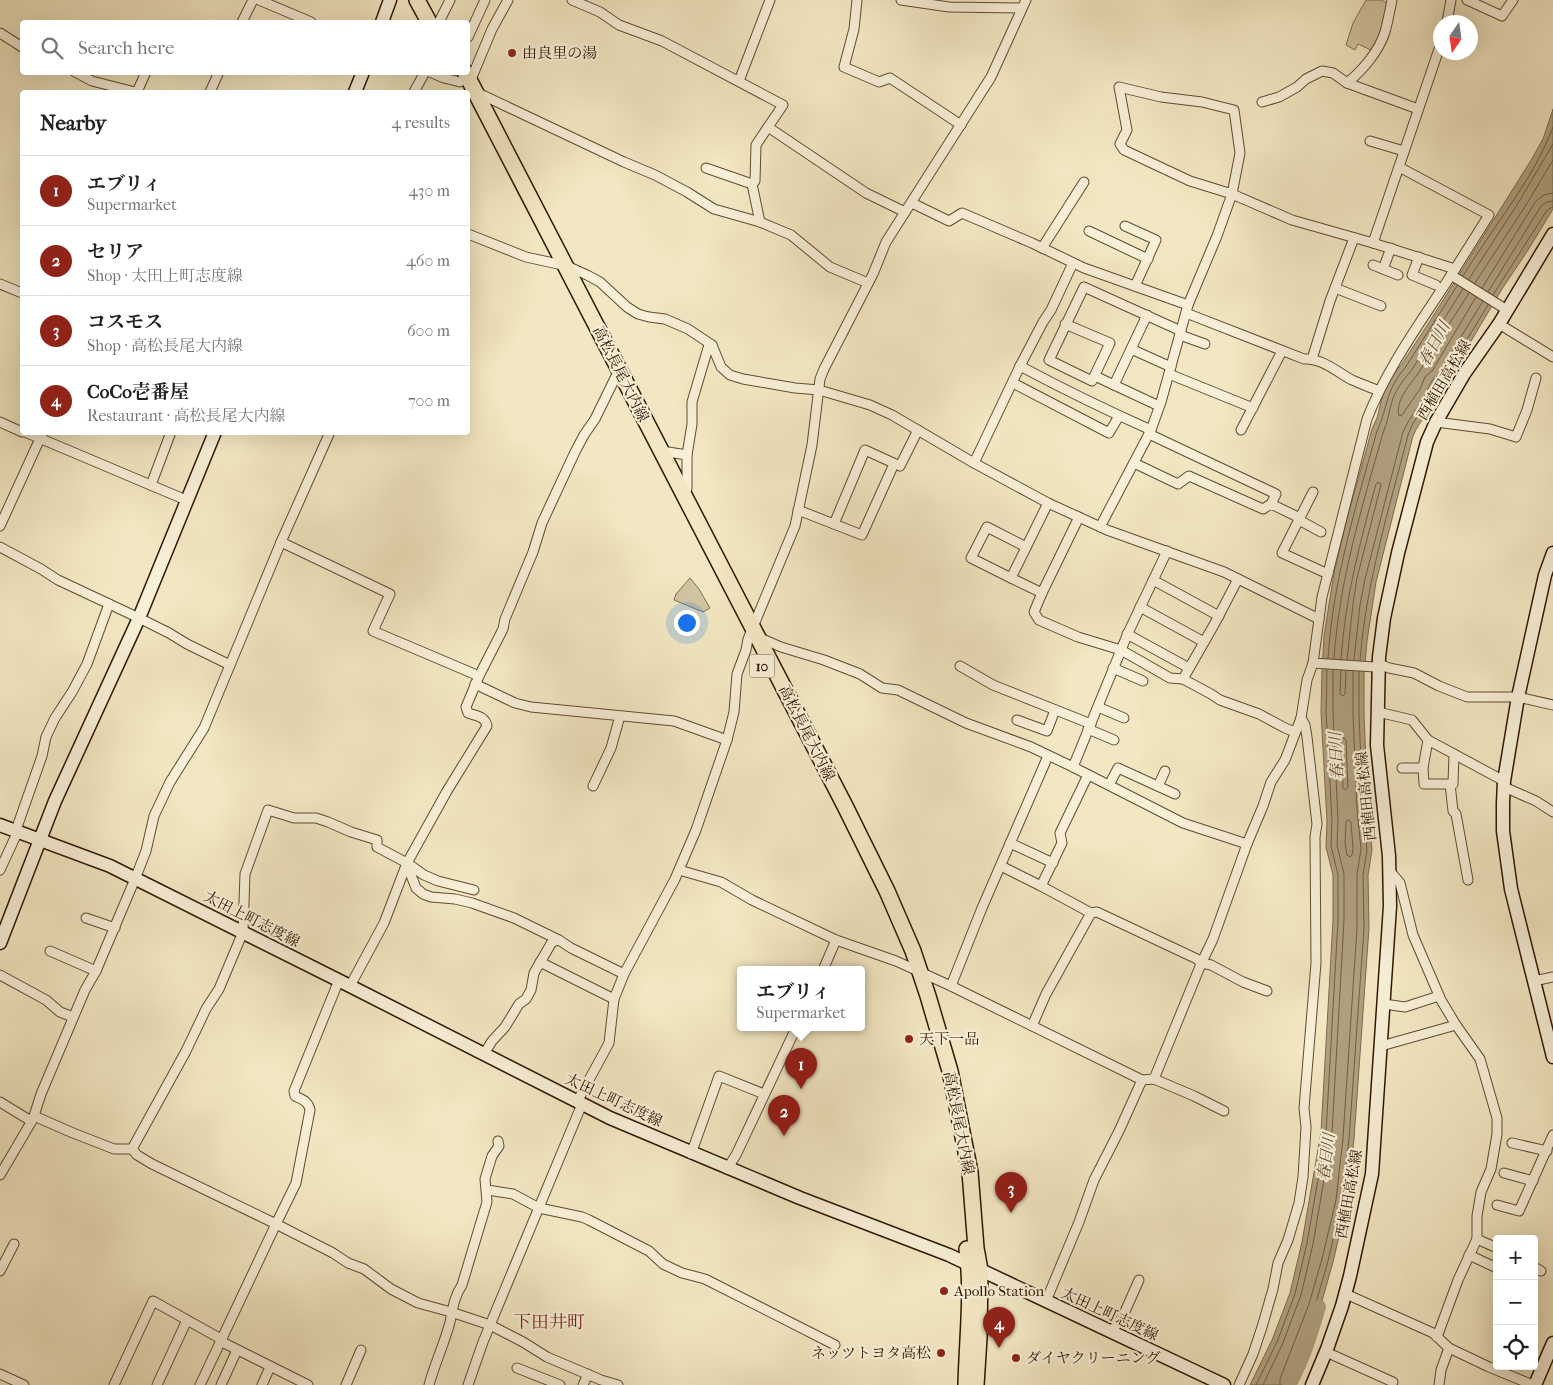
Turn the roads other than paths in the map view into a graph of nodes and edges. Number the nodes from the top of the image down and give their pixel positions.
1 (253, 0) edge
2 (259, 0) edge
3 (390, 0) edge
4 (417, 0) edge
5 (428, 0) edge
6 (450, 0) edge
7 (485, 0) edge
8 (508, 0) edge
9 (572, 0) edge
10 (770, 0) edge
11 (857, 0) edge
12 (901, 0) edge
13 (1392, 0) edge
14 (1451, 0) edge
15 (1467, 0) edge
16 (1513, 0) edge
17 (1024, 4) edge
18 (1448, 15) edge
19 (243, 20) edge
20 (306, 20) edge
21 (383, 20) edge
22 (428, 20) edge
23 (438, 20) edge
24 (440, 20) edge
25 (0, 33) edge
26 (470, 33) edge
27 (20, 46) edge
28 (1435, 60) edge
29 (81, 75) edge
30 (144, 75) edge
31 (218, 75) edge
32 (362, 75) edge
33 (422, 75) edge
34 (437, 75) edge
35 (739, 81) junction
36 (1347, 83) junction
37 (466, 84) edge
38 (110, 89) edge
39 (137, 90) edge
40 (211, 90) edge
41 (356, 90) edge
42 (415, 90) edge
43 (470, 92) edge
44 (1262, 102) dead end
45 (1418, 109) junction
46 (961, 125) junction
47 (768, 127) junction
48 (1370, 141) dead end
49 (1404, 151) junction
50 (1399, 167) junction
51 (706, 168) dead end
52 (1084, 182) dead end
53 (752, 184) junction
54 (1232, 194) junction
55 (912, 203) junction
56 (906, 212) junction
57 (760, 222) junction
58 (1125, 226) dead end
59 (1088, 231) dead end
60 (1553, 234) edge
61 (470, 235) edge
62 (1354, 238) junction
63 (1373, 243) junction
64 (1042, 248) junction
65 (1390, 248) junction
66 (1419, 258) junction
67 (1148, 259) junction
68 (1073, 263) junction
69 (560, 265) junction
70 (1373, 265) dead end
71 (1383, 269) junction
72 (1453, 272) junction
73 (1398, 275) dead end
74 (868, 283) junction
75 (0, 284) edge
76 (1436, 285) dead end
77 (1135, 286) junction
78 (1335, 288) junction
79 (20, 292) edge
80 (1381, 306) dead end
81 (1187, 309) junction
82 (1507, 310) junction
83 (1147, 315) junction
84 (1065, 324) junction
85 (1499, 324) junction
86 (1181, 333) junction
87 (1205, 344) dead end
88 (712, 345) junction
89 (1132, 349) junction
90 (1282, 351) junction
91 (1553, 357) edge
92 (1312, 359) junction
93 (1020, 366) junction
94 (1170, 371) junction
95 (617, 376) junction
96 (1095, 376) junction
97 (1536, 378) dead end
98 (1013, 383) junction
99 (1114, 385) junction
100 (819, 390) junction
101 (1379, 391) junction
102 (1159, 406) junction
103 (1254, 408) junction
104 (1118, 416) junction
105 (0, 422) edge
106 (1436, 422) junction
107 (20, 430) edge
108 (918, 430) junction
109 (1241, 430) dead end
110 (1150, 432) junction
111 (170, 435) edge
112 (214, 435) edge
113 (329, 435) edge
114 (41, 436) edge
115 (662, 453) junction
116 (687, 455) junction
117 (974, 463) junction
118 (1134, 463) junction
119 (894, 464) junction
120 (151, 485) junction
121 (682, 492) junction
122 (1313, 492) dead end
123 (186, 500) junction
124 (1048, 503) junction
125 (1271, 504) junction
126 (798, 510) junction
127 (1079, 517) junction
128 (1300, 519) junction
129 (834, 524) junction
130 (0, 526) edge
131 (1100, 527) junction
132 (1321, 532) dead end
133 (281, 542) junction
134 (0, 547) edge
135 (1026, 547) junction
136 (1167, 551) junction
137 (1553, 552) edge
138 (1328, 574) junction
139 (1011, 578) junction
140 (1238, 579) junction
141 (1153, 580) junction
142 (1042, 592) junction
143 (109, 604) junction
144 (1140, 607) junction
145 (1219, 616) junction
146 (139, 618) junction
147 (1319, 619) junction
148 (1127, 634) junction
149 (753, 636) junction
150 (1204, 642) junction
151 (1121, 650) junction
152 (1315, 664) junction
153 (230, 665) junction
154 (1373, 665) junction
155 (960, 666) dead end
156 (1113, 668) junction
157 (1189, 668) junction
158 (1184, 679) junction
159 (477, 680) junction
160 (1143, 681) dead end
161 (1518, 697) junction
162 (1553, 705) edge
163 (1098, 707) junction
164 (1055, 710) junction
165 (1378, 712) junction
166 (620, 716) junction
167 (1124, 718) dead end
168 (1301, 718) junction
169 (1017, 720) dead end
170 (1090, 727) junction
171 (1295, 732) junction
172 (727, 740) junction
173 (1114, 740) dead end
174 (1428, 740) junction
175 (1454, 754) junction
176 (1048, 756) junction
177 (1073, 767) junction
178 (1402, 768) dead end
179 (1423, 768) junction
180 (1165, 771) dead end
181 (1088, 775) junction
182 (1450, 784) junction
183 (1504, 784) junction
184 (1109, 785) junction
185 (593, 786) dead end
186 (1158, 786) junction
187 (1176, 794) dead end
188 (1553, 812) edge
189 (0, 825) edge
190 (17, 831) junction
191 (41, 839) junction
192 (1010, 843) junction
193 (1247, 844) junction
194 (1053, 863) junction
195 (1001, 866) junction
196 (408, 867) junction
197 (0, 870) edge
198 (679, 870) junction
199 (1389, 870) junction
200 (136, 878) junction
201 (1468, 880) dead end
202 (1041, 886) junction
203 (474, 890) dead end
204 (1091, 913) junction
205 (86, 918) dead end
206 (115, 928) junction
207 (243, 932) junction
208 (559, 940) junction
209 (836, 940) junction
210 (0, 943) edge
211 (50, 951) dead end
212 (540, 962) junction
213 (1201, 963) junction
214 (825, 966) edge
215 (915, 970) junction
216 (96, 971) junction
217 (624, 974) junction
218 (0, 976) edge
219 (1553, 977) edge
220 (1534, 981) junction
221 (344, 983) junction
222 (951, 986) junction
223 (1267, 991) dead end
224 (1440, 996) junction
225 (614, 999) junction
226 (1384, 1004) junction
227 (73, 1017) junction
228 (1456, 1025) junction
229 (1032, 1026) junction
230 (795, 1031) edge
231 (1381, 1046) junction
232 (484, 1054) junction
233 (1553, 1055) edge
234 (1154, 1079) junction
235 (1142, 1080) junction
236 (764, 1094) junction
237 (0, 1102) edge
238 (580, 1103) junction
239 (1224, 1111) dead end
240 (32, 1118) junction
241 (1553, 1135) edge
242 (498, 1141) dead end
243 (1512, 1143) dead end
244 (132, 1149) junction
245 (1547, 1151) junction
246 (692, 1154) junction
247 (727, 1168) junction
248 (1504, 1173) dead end
249 (0, 1175) edge
250 (1533, 1181) junction
251 (487, 1190) junction
252 (1497, 1205) dead end
253 (539, 1208) junction
254 (276, 1224) junction
255 (1477, 1239) junction
256 (14, 1244) dead end
257 (1493, 1246) edge
258 (1469, 1255) junction
259 (1493, 1266) edge
260 (974, 1267) junction
261 (0, 1271) edge
262 (1139, 1280) dead end
263 (1346, 1294) junction
264 (1046, 1301) junction
265 (451, 1312) junction
266 (187, 1320) junction
267 (490, 1325) junction
268 (1111, 1332) junction
269 (1437, 1337) junction
270 (221, 1339) junction
271 (1553, 1343) edge
272 (835, 1345) dead end
273 (1449, 1348) junction
274 (237, 1350) junction
275 (361, 1350) dead end
276 (1326, 1352) junction
277 (270, 1368) junction
278 (517, 1368) dead end
279 (0, 1374) edge
280 (588, 1374) junction
281 (1393, 1382) dead end
282 (304, 1384) edge
283 (24, 1385) edge
284 (114, 1385) edge
285 (157, 1385) edge
286 (200, 1385) edge
287 (222, 1385) edge
288 (262, 1385) edge
289 (346, 1385) edge
290 (430, 1385) edge
291 (468, 1385) edge
292 (560, 1385) edge
293 (584, 1385) edge
294 (618, 1385) edge
295 (966, 1385) edge
296 (976, 1385) edge
297 (1224, 1385) edge
298 (1239, 1385) edge
299 (1312, 1385) edge
300 (1439, 1385) edge
301 (1534, 1385) edge

1 - 19 street
2 - 20 street
3 - 21 main road
4 - 22 main road
5 - 23 main road
6 - 24 street
7 - 26 street
8 - 37 street
9 - 35 street
10 - 35 street
11 - 46 street
12 - 17 street
13 - 36 street
14 - 18 street
15 - 16 street
17 - 46 street
25 - 27 street
28 - 45 street
29 - 38 street
30 - 39 street
31 - 40 street
32 - 41 main road
33 - 42 street
34 - 37 street
35 - 47 street
36 - 44 street
36 - 45 street
37 - 57 street
43 - 69 main road, 高松長尾大内線 / 10
45 - 49 street
46 - 55 street
47 - 53 street
47 - 56 street
48 - 49 street
49 - 50 street
50 - 63 street
50 - 72 street
51 - 53 street
52 - 64 street
53 - 57 street
54 - 54 street
54 - 62 street
54 - 81 street
55 - 56 street
55 - 64 street
56 - 74 street
57 - 74 street
58 - 67 street
59 - 67 street
60 - 82 main road, 西植田高松線
61 - 69 street
62 - 63 street
62 - 78 street
63 - 65 street
64 - 68 street
65 - 66 street
65 - 71 street
66 - 72 street
66 - 76 street
67 - 77 street
68 - 77 street
68 - 93 street
69 - 88 street
69 - 95 main road, 高松長尾大内線 / 10
70 - 71 street
71 - 73 street
72 - 82 street
72 - 101 street
74 - 100 street
75 - 79 street
77 - 81 street
78 - 80 street
78 - 92 street
81 - 86 street
81 - 90 street
82 - 85 main road, 西植田高松線
83 - 84 street
83 - 86 street
83 - 89 street
84 - 96 street
84 - 96 street
85 - 91 street
85 - 106 main road, 西植田高松線
86 - 87 street
86 - 94 street
88 - 100 street
88 - 116 street
89 - 94 street
89 - 99 street
90 - 92 street
90 - 103 street
92 - 101 street
93 - 98 street
93 - 104 street
94 - 102 street
94 - 103 street
95 - 115 main road, 高松長尾大内線 / 10
95 - 149 main road, 高松長尾大内線 / 10
95 - 159 street
96 - 99 street
97 - 106 street
98 - 104 street
98 - 117 street
99 - 102 street
100 - 108 street
100 - 126 street
101 - 138 street
102 - 110 street
103 - 109 street
104 - 110 street
105 - 107 street
106 - 154 main road, 西植田高松線
108 - 117 street
108 - 119 street
110 - 118 street
110 - 125 street
111 - 120 street
112 - 123 main road
113 - 133 street
114 - 120 street
114 - 130 street
115 - 116 street
115 - 121 main road, 高松長尾大内線 / 10
116 - 121 street
117 - 124 street
118 - 125 street
118 - 131 street
119 - 129 street
119 - 129 street
120 - 123 street
121 - 149 main road, 高松長尾大内線 / 10
122 - 128 street
123 - 146 main road
124 - 127 street
124 - 135 street
125 - 128 street
126 - 129 street
126 - 149 street
127 - 131 street
127 - 142 street
128 - 132 street
128 - 138 street
131 - 136 street
133 - 153 street
133 - 159 street
134 - 143 street
135 - 139 street
135 - 139 street
136 - 140 street
136 - 141 street
137 - 161 main road
138 - 147 street
139 - 142 street
140 - 145 street
140 - 147 street
141 - 144 street
141 - 145 street
142 - 151 street
143 - 146 street
143 - 190 street
144 - 148 street
144 - 150 street
145 - 150 street
146 - 153 street
146 - 191 main road
147 - 152 street
148 - 151 street
148 - 157 street
149 - 172 street
149 - 176 street
149 - 215 main road, 高松長尾大内線 / 10
150 - 157 street
151 - 156 street
151 - 158 street
152 - 154 street
152 - 168 street
153 - 200 street
154 - 161 street
154 - 165 main road, 西植田高松線
155 - 164 street
156 - 160 street
156 - 163 street
157 - 158 street
158 - 171 street
159 - 166 street
159 - 196 street
161 - 162 street
161 - 183 main road
163 - 167 street
163 - 170 street
164 - 169 street
164 - 170 street
165 - 174 street
165 - 199 main road, 西植田高松線
166 - 172 street
166 - 185 street
168 - 171 street
168 - 298 street
170 - 173 street
170 - 177 street
171 - 193 street
172 - 198 street
174 - 175 street
174 - 179 street
175 - 182 street
175 - 183 street
176 - 177 street
176 - 192 street
177 - 181 street
178 - 179 street
179 - 182 street
180 - 186 street
181 - 184 street
181 - 194 street
182 - 201 street
183 - 188 street
183 - 220 main road
184 - 186 street
184 - 193 street
186 - 187 street
189 - 190 main road, 太田上町志度線
190 - 191 main road, 太田上町志度線
190 - 197 street
191 - 200 main road, 太田上町志度線
191 - 210 main road
192 - 194 street
192 - 195 street
193 - 213 street
194 - 202 street
195 - 202 street
195 - 222 street
196 - 203 street
196 - 207 street
196 - 208 street
196 - 221 street
198 - 209 street
198 - 217 street
199 - 224 street
199 - 226 main road, 西植田高松線
200 - 206 street
200 - 207 main road, 太田上町志度線
202 - 204 street
204 - 213 street
204 - 229 street
205 - 206 street
206 - 216 street
207 - 221 main road, 太田上町志度線
207 - 244 street
208 - 212 street
208 - 217 street
209 - 214 street
209 - 215 street
211 - 216 street
212 - 225 street
212 - 232 street
213 - 223 street
213 - 234 street
215 - 222 street
215 - 260 main road, 高松長尾大内線 / 10
216 - 227 street
217 - 225 street
218 - 227 street
219 - 220 street
220 - 233 main road
221 - 232 main road, 太田上町志度線
221 - 254 street
222 - 229 street
224 - 226 street
224 - 228 street
225 - 238 street
226 - 231 main road, 西植田高松線
227 - 240 street
228 - 231 street
228 - 255 street
229 - 235 street
230 - 236 street
231 - 263 main road, 西植田高松線
232 - 238 main road, 太田上町志度線
234 - 235 street
234 - 239 street
235 - 264 street
236 - 246 street
236 - 247 street
237 - 240 street
238 - 246 main road, 太田上町志度線
238 - 253 street
240 - 244 street
240 - 249 street
241 - 245 street
242 - 251 street
243 - 245 street
244 - 254 street
245 - 250 street
246 - 247 main road, 太田上町志度線
247 - 260 main road, 太田上町志度線
248 - 250 street
250 - 252 street
251 - 253 street
251 - 265 street
253 - 267 street
253 - 272 street
254 - 265 street
254 - 270 street
255 - 257 street
255 - 258 street
256 - 261 street
258 - 259 street
258 - 269 street
260 - 264 main road, 太田上町志度線
260 - 295 main road, 高松長尾大内線 / 10
260 - 296 main road, 高松長尾大内線 / 10
262 - 268 street
263 - 269 street
263 - 276 main road, 西植田高松線
264 - 268 main road, 太田上町志度線
265 - 267 street
265 - 290 street
266 - 270 street
266 - 284 street
266 - 285 street
267 - 280 street
267 - 291 street
268 - 297 main road, 太田上町志度線
269 - 273 street
270 - 274 street
270 - 286 street
271 - 301 main road
273 - 300 street
273 - 301 street
274 - 277 street
274 - 287 street
275 - 289 street
276 - 281 street
276 - 299 main road, 西植田高松線
277 - 282 street
277 - 288 street
278 - 292 street
279 - 283 street
280 - 293 street
280 - 294 street

